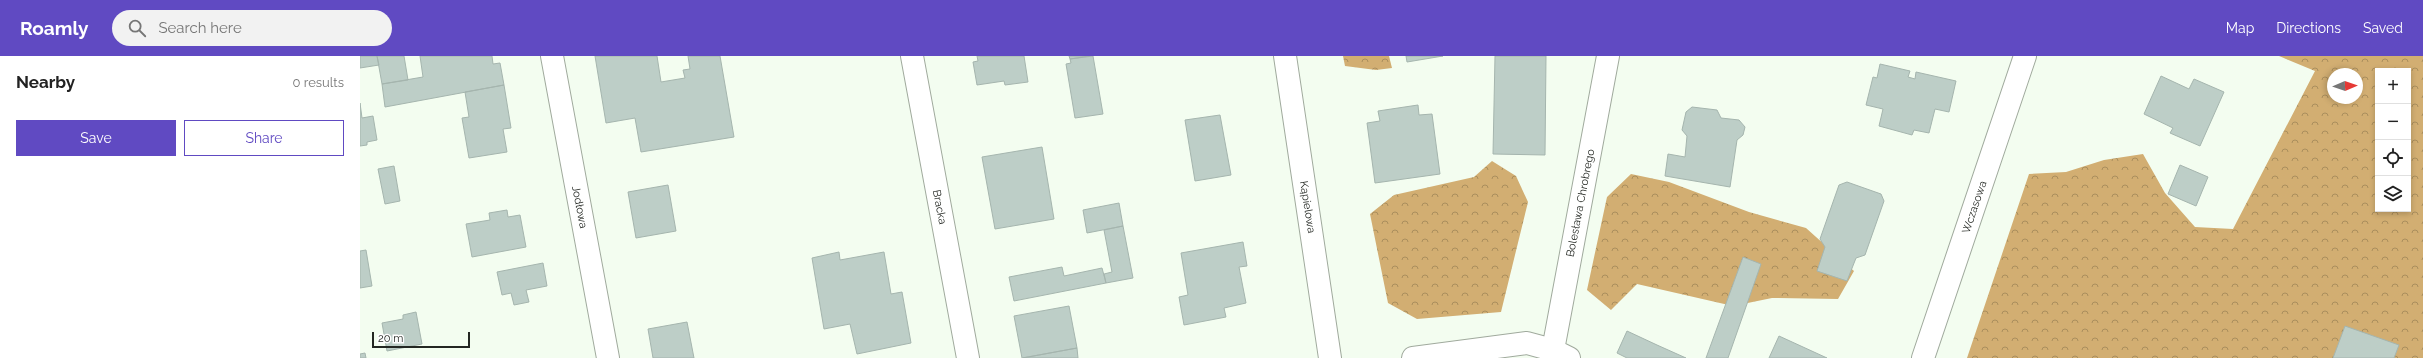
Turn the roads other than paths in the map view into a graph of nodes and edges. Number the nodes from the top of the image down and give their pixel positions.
1 (552, 56) edge
2 (912, 56) edge
3 (1285, 56) edge
4 (1608, 56) edge
5 (2025, 56) edge
6 (1528, 351) edge
7 (1561, 354) edge
8 (608, 358) edge
9 (968, 358) edge
10 (1330, 358) edge
11 (1413, 358) edge
12 (1923, 358) edge

1 - 8 street, Jodłowa
2 - 9 street, Bracka
3 - 10 street, Kąpielowa
4 - 7 street, Bolesława Chrobrego
5 - 12 street, Wczasowa
6 - 7 street
6 - 11 street

